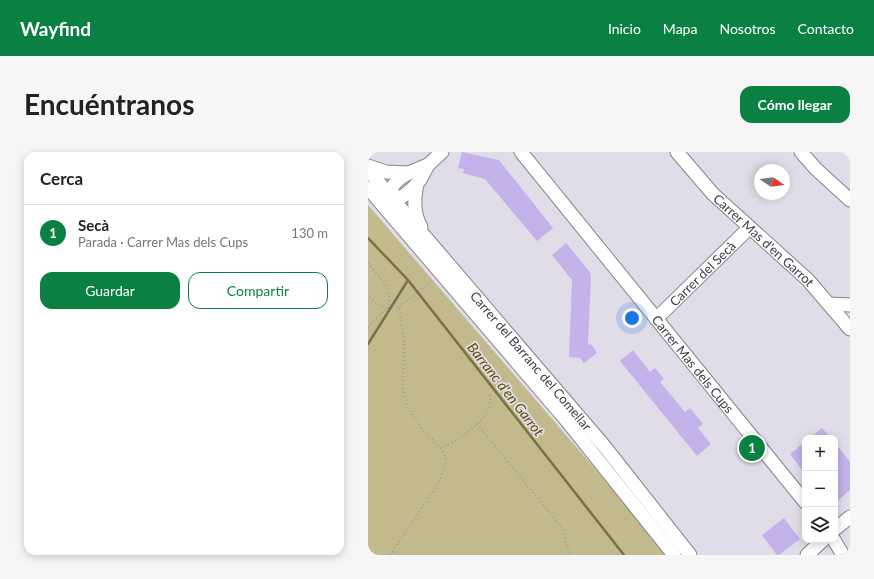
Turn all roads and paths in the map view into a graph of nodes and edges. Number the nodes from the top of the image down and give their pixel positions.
1 (442, 152) edge
2 (521, 152) edge
3 (677, 152) edge
4 (801, 152) edge
5 (368, 166) edge
6 (368, 170) edge
7 (413, 178) junction
8 (368, 179) edge
9 (368, 188) edge
10 (391, 197) junction
11 (850, 200) edge
12 (749, 228) junction
13 (417, 246) junction
14 (434, 247) junction
15 (368, 263) edge
16 (441, 274) junction
17 (368, 295) edge
18 (830, 304) junction
19 (850, 305) edge
20 (399, 307) junction
21 (387, 308) junction
22 (656, 320) junction
23 (368, 327) edge
24 (850, 329) edge
25 (490, 393) dead end
26 (477, 424) junction
27 (441, 448) junction
28 (802, 498) edge
29 (850, 517) edge
30 (838, 527) edge
31 (820, 543) edge
32 (836, 543) edge
33 (393, 552) junction
34 (390, 555) edge
35 (398, 555) edge
36 (570, 555) edge
37 (674, 555) edge
38 (690, 555) edge
39 (807, 555) edge
40 (843, 555) edge

1 - 7 street
2 - 22 street, Carrer Mas dels Cups
3 - 12 street, Carrer Mas d'en Garrot
4 - 11 street
5 - 7 street
6 - 10 street, Carrer del Barranc del Comellar
7 - 10 street
7 - 14 street
8 - 10 street
9 - 13 street, Carrer del Barranc del Comellar
10 - 13 street
10 - 14 street, Carrer del Barranc del Comellar
12 - 18 street, Carrer Mas d'en Garrot
12 - 22 street, Carrer del Secà
13 - 16 street, Carrer del Barranc del Comellar
14 - 38 street, Carrer del Barranc del Comellar
15 - 21 path
16 - 20 path
16 - 37 street, Carrer del Barranc del Comellar
17 - 21 path
18 - 19 street
18 - 24 street, Carrer Mas d'en Garrot
20 - 21 path
20 - 27 path
21 - 23 path
22 - 28 street, Carrer Mas dels Cups
25 - 26 path
26 - 27 path
26 - 36 path
27 - 33 path
29 - 30 street
31 - 39 street
32 - 40 street
33 - 34 path
33 - 35 path

